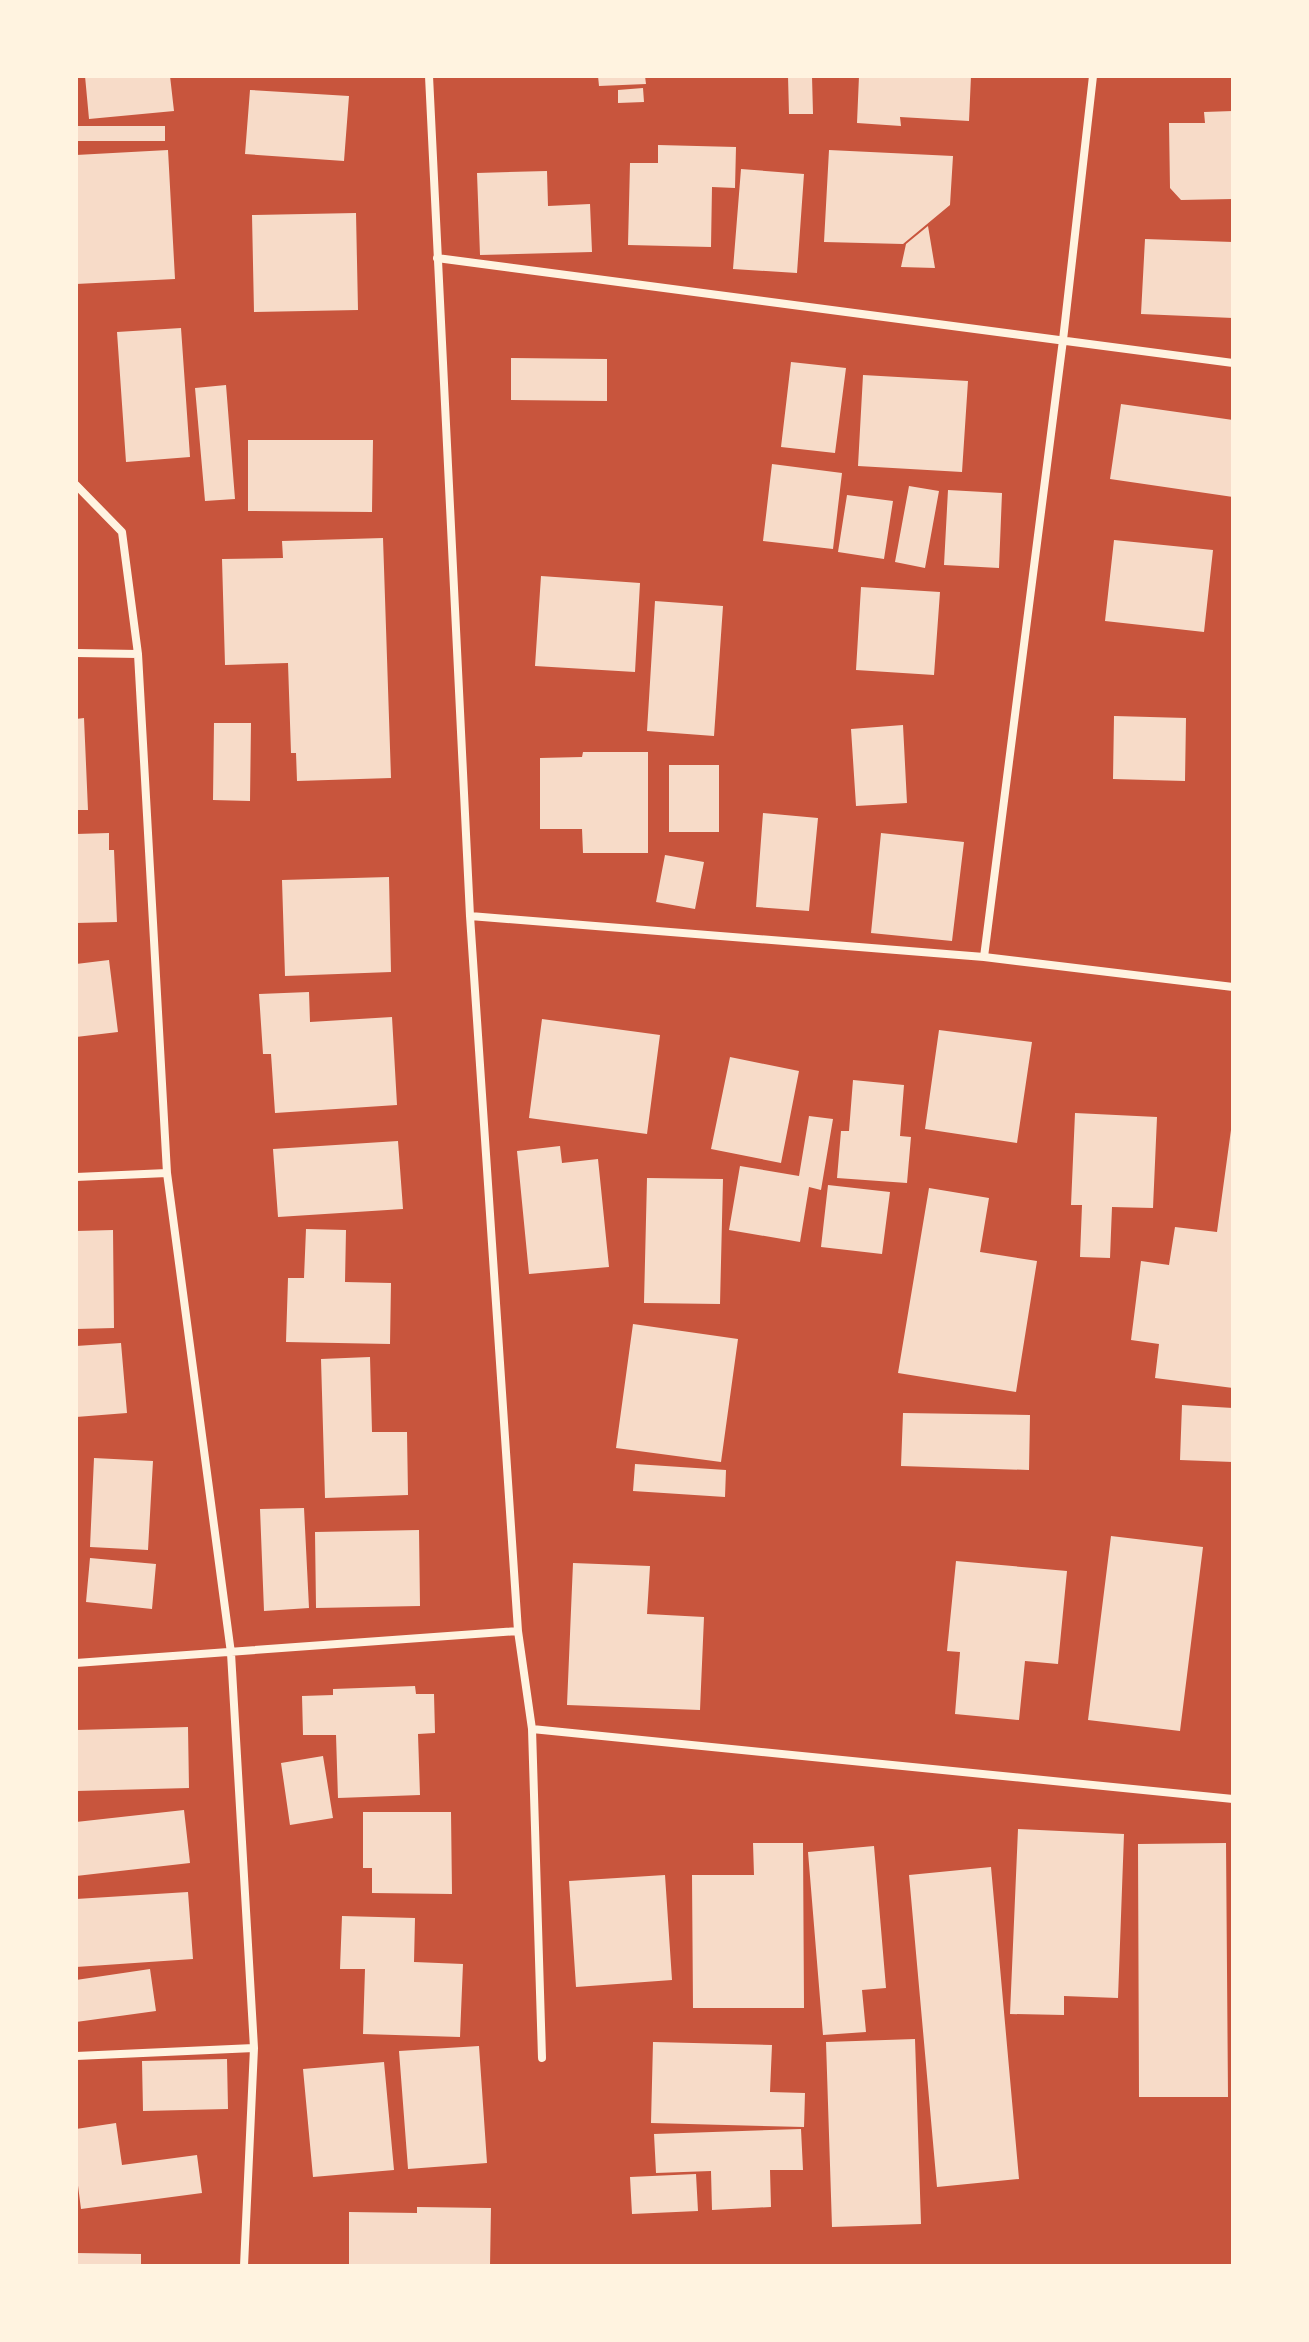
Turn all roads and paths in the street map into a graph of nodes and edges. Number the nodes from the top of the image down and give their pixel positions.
1 (429, 76) edge
2 (1093, 76) edge
3 (437, 258) junction
4 (1063, 340) junction
5 (1233, 363) edge
6 (76, 485) edge
7 (76, 653) edge
8 (138, 654) junction
9 (470, 916) junction
10 (984, 957) junction
11 (1233, 987) edge
12 (167, 1173) junction
13 (76, 1177) edge
14 (518, 1631) junction
15 (231, 1653) junction
16 (76, 1663) edge
17 (532, 1729) junction
18 (1233, 1799) edge
19 (254, 2048) junction
20 (76, 2056) edge
21 (542, 2058) dead end
22 (244, 2266) edge

1 - 3 street
2 - 4 street
3 - 4 street
3 - 9 street
4 - 5 street
4 - 10 street
6 - 8 street
7 - 8 street
8 - 12 street
9 - 10 street
9 - 14 street
10 - 11 street
12 - 13 street
12 - 15 street
14 - 15 street
14 - 17 street
15 - 16 street
15 - 19 street
17 - 18 street
17 - 21 street
19 - 20 street
19 - 22 street

